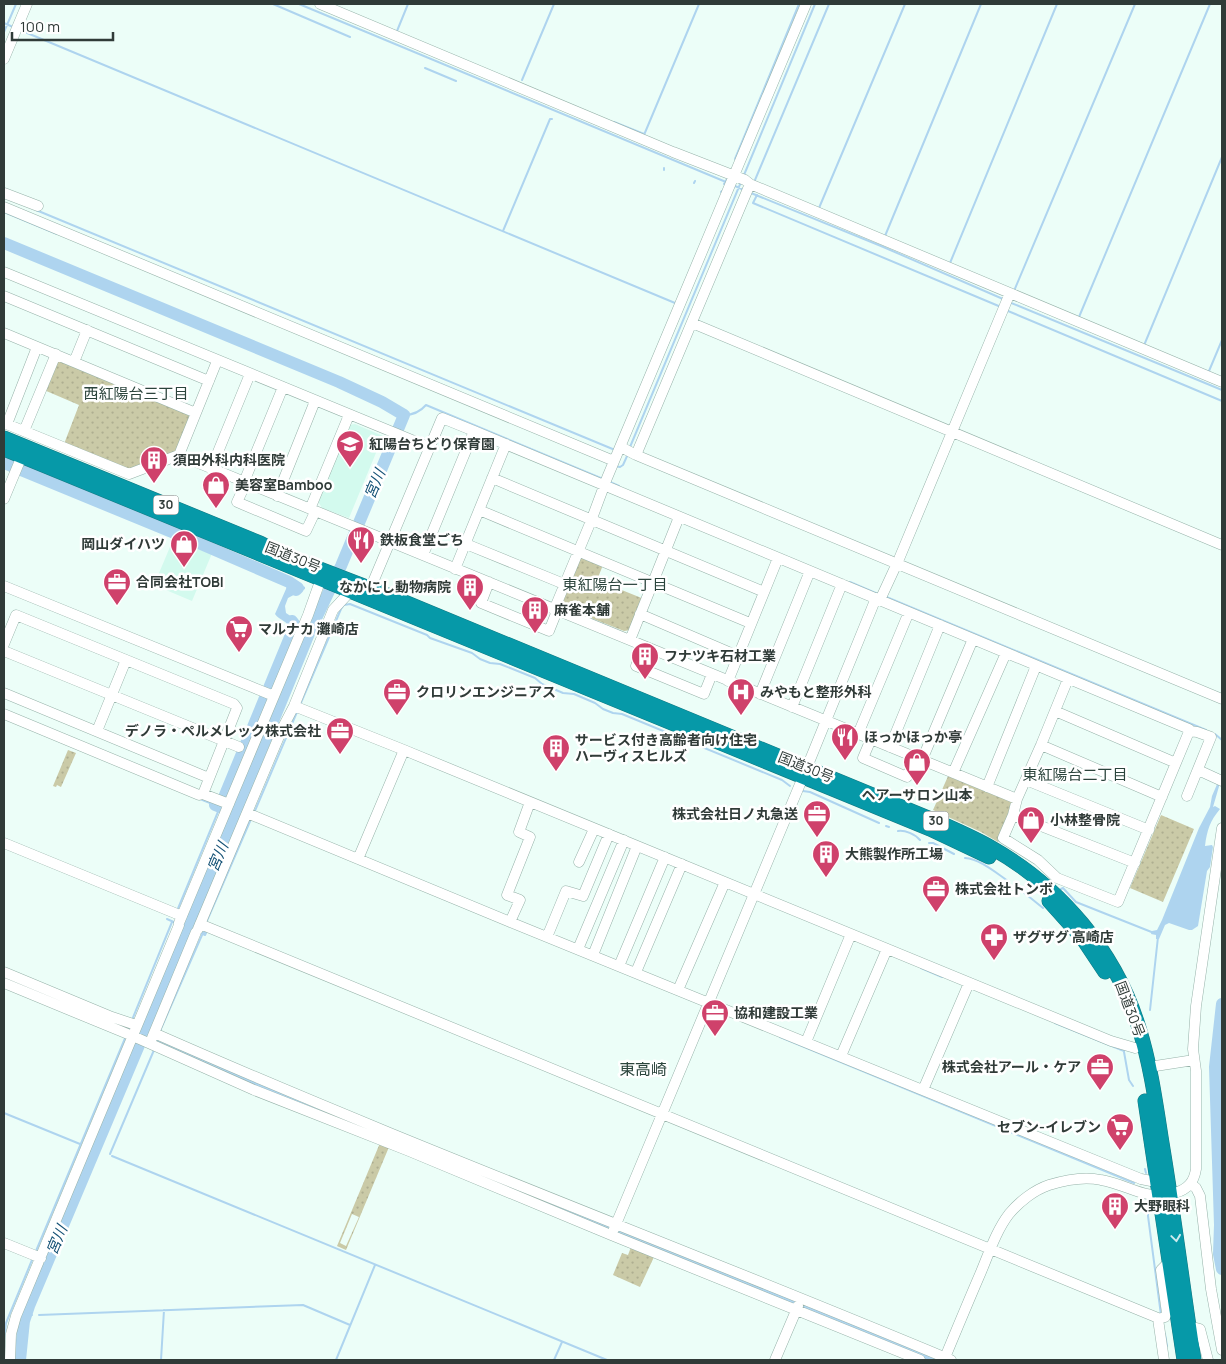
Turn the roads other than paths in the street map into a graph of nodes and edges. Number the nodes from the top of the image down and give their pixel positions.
1 (27, 4) edge
2 (320, 4) edge
3 (806, 4) edge
4 (4, 59) edge
5 (744, 184) junction
6 (4, 193) edge
7 (38, 206) dead end
8 (4, 207) edge
9 (4, 272) edge
10 (4, 296) edge
11 (1008, 298) junction
12 (692, 323) junction
13 (87, 330) junction
14 (5, 337) edge
15 (38, 347) junction
16 (56, 354) junction
17 (217, 361) junction
18 (74, 362) junction
19 (250, 374) junction
20 (209, 381) junction
21 (1222, 382) edge
22 (283, 387) junction
23 (315, 401) junction
24 (196, 413) junction
25 (349, 415) junction
26 (5, 428) edge
27 (24, 431) junction
28 (474, 431) junction
29 (951, 434) junction
30 (506, 444) junction
31 (429, 447) junction
32 (4, 449) edge
33 (629, 451) junction
34 (178, 455) junction
35 (20, 459) junction
36 (613, 463) junction
37 (211, 469) junction
38 (492, 478) junction
39 (606, 482) junction
40 (245, 483) junction
41 (277, 496) junction
42 (4, 499) edge
43 (313, 510) junction
44 (480, 510) junction
45 (680, 517) junction
46 (592, 521) junction
47 (389, 541) junction
48 (466, 544) junction
49 (1222, 545) edge
50 (578, 552) junction
51 (666, 552) junction
52 (423, 555) junction
53 (778, 558) junction
54 (895, 565) junction
55 (455, 568) junction
56 (810, 571) junction
57 (324, 575) junction
58 (489, 582) junction
59 (653, 583) junction
60 (564, 584) junction
61 (842, 584) junction
62 (347, 585) junction
63 (4, 586) edge
64 (764, 592) junction
65 (369, 593) junction
66 (880, 597) junction
67 (555, 610) junction
68 (908, 612) junction
69 (640, 614) junction
70 (750, 623) junction
71 (940, 625) junction
72 (973, 639) junction
73 (630, 640) junction
74 (4, 644) edge
75 (643, 646) junction
76 (4, 651) edge
77 (1006, 652) junction
78 (738, 656) junction
79 (126, 660) junction
80 (1036, 666) junction
81 (712, 674) junction
82 (1068, 679) junction
83 (728, 681) junction
84 (4, 693) edge
85 (269, 694) junction
86 (760, 694) junction
87 (111, 695) junction
88 (1222, 699) edge
89 (297, 707) junction
90 (792, 707) junction
91 (1055, 711) junction
92 (4, 714) edge
93 (825, 721) junction
94 (97, 731) junction
95 (1188, 731) junction
96 (858, 734) junction
97 (871, 739) junction
98 (224, 741) junction
99 (1041, 745) junction
100 (239, 747) dead end
101 (890, 747) junction
102 (404, 752) junction
103 (919, 759) junction
104 (1176, 763) junction
105 (1198, 770) junction
106 (805, 772) junction
107 (953, 773) junction
108 (209, 778) junction
109 (1026, 780) junction
110 (1220, 780) edge
111 (987, 787) junction
112 (203, 794) junction
113 (1187, 796) dead end
114 (1162, 797) junction
115 (1017, 799) junction
116 (224, 802) junction
117 (529, 805) junction
118 (251, 815) junction
119 (1014, 815) junction
120 (1222, 828) edge
121 (1149, 830) junction
122 (593, 831) junction
123 (608, 837) junction
124 (4, 843) edge
125 (623, 843) junction
126 (636, 848) junction
127 (358, 859) junction
128 (664, 860) junction
129 (579, 862) dead end
130 (1135, 863) junction
131 (681, 867) junction
132 (724, 885) junction
133 (754, 894) junction
134 (178, 918) junction
135 (510, 922) junction
136 (201, 928) junction
137 (547, 937) junction
138 (850, 937) junction
139 (578, 949) junction
140 (886, 952) junction
141 (593, 955) junction
142 (619, 966) junction
143 (4, 972) edge
144 (636, 972) junction
145 (4, 983) edge
146 (969, 983) junction
147 (678, 990) junction
148 (708, 1006) junction
149 (132, 1030) junction
150 (153, 1038) junction
151 (806, 1042) junction
152 (1135, 1048) junction
153 (841, 1056) junction
154 (1194, 1060) junction
155 (1149, 1066) junction
156 (923, 1090) junction
157 (661, 1117) junction
158 (1157, 1180) junction
159 (1191, 1184) junction
160 (1165, 1195) junction
161 (613, 1230) junction
162 (4, 1243) edge
163 (990, 1249) junction
164 (40, 1258) junction
165 (1169, 1262) junction
166 (798, 1305) junction
167 (1160, 1319) junction
168 (1189, 1326) junction
169 (1222, 1350) edge
170 (946, 1359) edge
171 (10, 1360) edge
172 (776, 1360) edge
173 (920, 1360) edge
174 (1164, 1360) edge
175 (1184, 1360) edge
176 (1194, 1360) edge
177 (1208, 1360) edge

1 - 4 street
2 - 5 street
3 - 5 street
5 - 11 street
5 - 12 street
5 - 33 street
6 - 7 street
8 - 36 street
9 - 17 street
10 - 13 street
11 - 21 street
11 - 29 street
12 - 29 street
12 - 33 street
13 - 18 street
13 - 20 street
14 - 15 street
15 - 16 street
15 - 26 street
16 - 18 street
16 - 27 street
17 - 19 street
17 - 20 street
18 - 24 street
19 - 22 street
19 - 37 street
20 - 24 street
22 - 23 street
22 - 40 street
23 - 25 street
23 - 41 street
24 - 34 street
25 - 31 street
25 - 43 street
26 - 27 street
26 - 35 highway, 国道30号 / 30
27 - 34 street
28 - 30 street
28 - 31 street
28 - 52 street
29 - 49 street
29 - 54 street
30 - 38 street
30 - 39 street
31 - 47 street
32 - 35 highway, 国道30号 / 30
33 - 36 street
33 - 54 street
34 - 37 street
35 - 42 street
35 - 57 highway, 国道30号 / 30
36 - 39 street
37 - 40 street
38 - 44 street
38 - 46 street
39 - 45 street
39 - 46 street
40 - 41 street
40 - 43 street
41 - 43 street
43 - 47 street
44 - 48 street
44 - 50 street
45 - 51 street
45 - 53 street
46 - 50 street
46 - 51 street
47 - 52 street
47 - 65 street
48 - 55 street
48 - 60 street
50 - 59 street
50 - 60 street
51 - 59 street
51 - 64 street
52 - 55 street
53 - 56 street
53 - 64 street
54 - 66 street
54 - 88 street
55 - 58 street
56 - 61 street
56 - 86 street
57 - 62 highway, 国道30号 / 30
57 - 85 street
58 - 67 street
58 - 67 street
59 - 69 street
59 - 70 street
60 - 67 street
61 - 66 street
61 - 90 street
62 - 65 highway, 国道30号 / 30
62 - 89 street
63 - 85 street
64 - 70 street
65 - 106 highway, 国道30号 / 30
66 - 68 street
66 - 93 street
67 - 73 street
68 - 71 street
68 - 96 street
69 - 73 street
69 - 78 street
70 - 78 street
71 - 72 street
71 - 101 street
72 - 77 street
72 - 103 street
73 - 75 street
74 - 79 street
75 - 81 street
75 - 81 street
76 - 87 street
77 - 80 street
77 - 107 street
78 - 83 street
79 - 87 street
79 - 98 street
80 - 82 street
80 - 111 street
81 - 83 street
82 - 91 street
82 - 95 street
83 - 86 street
84 - 94 street
85 - 116 street
86 - 90 street
87 - 94 street
87 - 98 street
89 - 102 street
89 - 118 street
90 - 93 street
91 - 99 street
91 - 104 street
92 - 112 street
93 - 96 street
93 - 106 street
94 - 108 street
95 - 104 street
95 - 105 street
96 - 97 street
97 - 101 street
97 - 103 street
98 - 100 street
98 - 108 street
99 - 109 street
99 - 114 street
101 - 103 street
102 - 117 street
102 - 127 street
103 - 107 street
104 - 114 street
105 - 110 street
105 - 113 street
106 - 133 street
106 - 152 highway, 国道30号 / 30
106 - 155 highway, 国道30号 / 30
107 - 111 street
108 - 112 street
109 - 115 street
109 - 121 street
111 - 115 street
112 - 116 street
114 - 121 street
115 - 119 street
116 - 134 street
117 - 122 street
117 - 135 street
118 - 127 street
118 - 136 street
119 - 130 street
119 - 130 street
120 - 154 street
121 - 130 street
122 - 123 street
122 - 129 street
123 - 125 street
123 - 137 street
124 - 134 street
125 - 126 street
125 - 139 street
126 - 128 street
126 - 141 street
127 - 135 street
128 - 131 street
128 - 142 street
131 - 132 street
131 - 144 street
132 - 133 street
132 - 147 street
133 - 138 street
133 - 148 street
134 - 149 street
135 - 137 street
136 - 150 street
136 - 157 street
137 - 139 street
138 - 140 street
138 - 151 street
139 - 141 street
140 - 146 street
140 - 153 street
141 - 142 street
142 - 144 street
143 - 149 street
144 - 147 street
145 - 149 street
146 - 152 street
146 - 156 street
147 - 148 street
148 - 151 street
148 - 157 street
149 - 150 street
149 - 164 street
150 - 161 street
151 - 153 street
152 - 158 highway, 国道30号 / 30
153 - 156 street
154 - 155 street
154 - 159 street
155 - 160 highway, 国道30号 / 30
156 - 158 street
157 - 161 street
157 - 163 street
158 - 160 highway, 国道30号 / 30
159 - 160 street
159 - 169 street
160 - 163 street
160 - 165 highway, 国道30号 / 30
160 -> 168 highway, 国道30号 / 30
161 - 166 street
162 - 164 street
163 - 167 street
163 - 170 street
164 - 171 street
165 - 167 street
165 - 175 highway, 国道30号 / 30
166 - 170 street
166 - 172 street
166 - 173 street
167 - 174 street
168 - 176 highway, 国道30号 / 30
168 - 177 street

